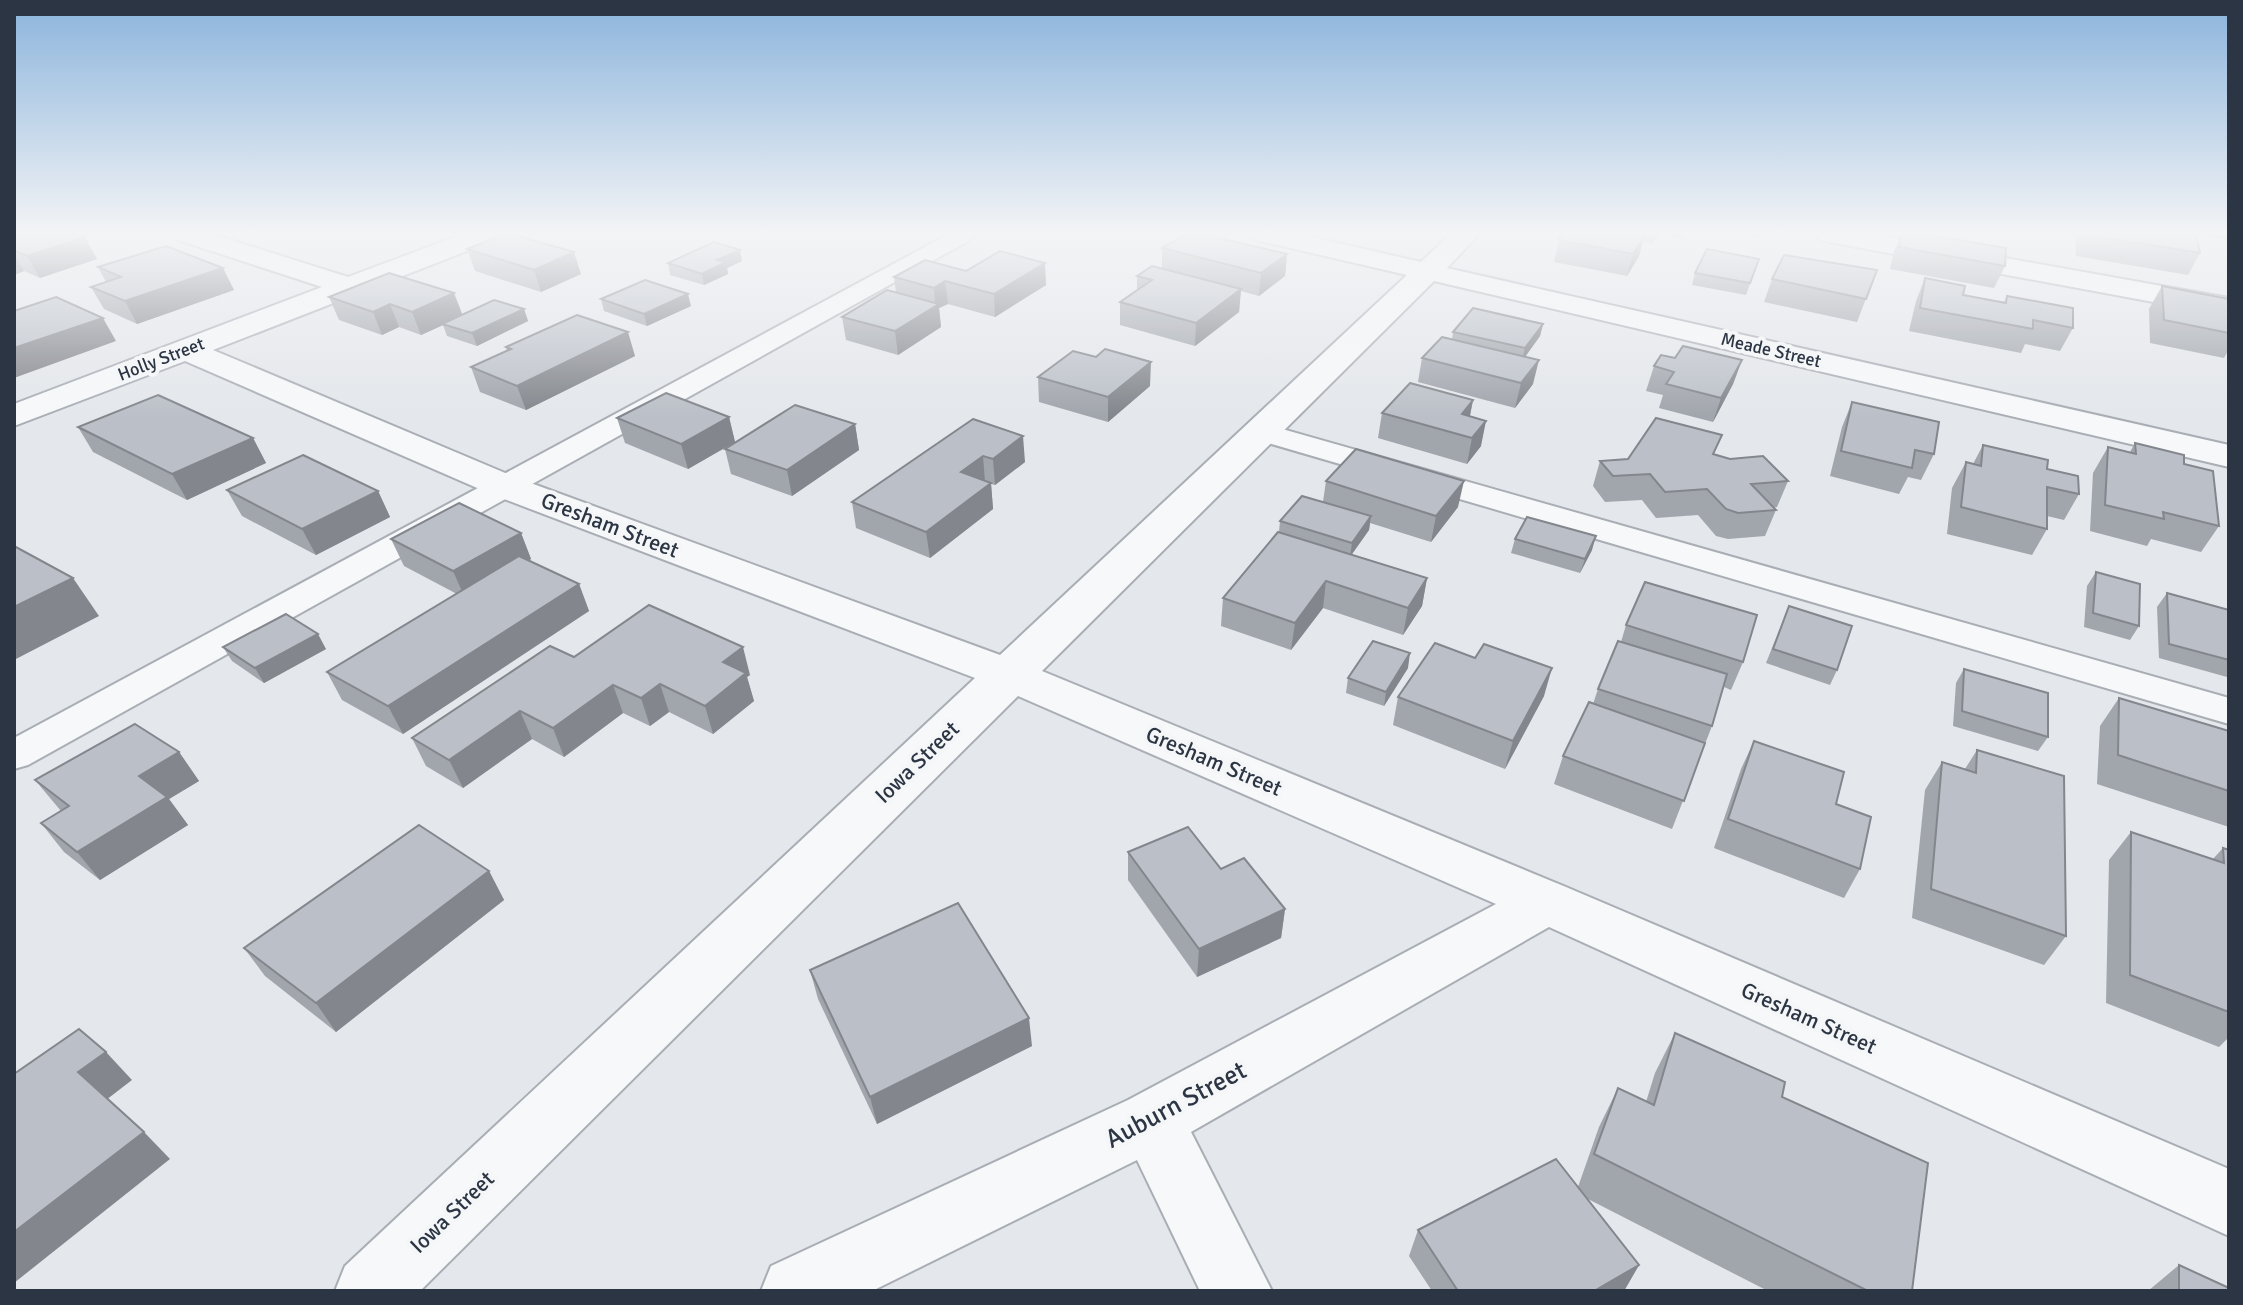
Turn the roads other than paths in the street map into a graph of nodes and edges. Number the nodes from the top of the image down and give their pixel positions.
1 (329, 295) edge
2 (853, 295) edge
3 (1403, 295) edge
4 (1536, 295) edge
5 (2163, 295) edge
6 (2229, 307) edge
7 (186, 350) junction
8 (14, 416) edge
9 (1261, 432) junction
10 (2229, 456) edge
11 (504, 486) junction
12 (1008, 674) junction
13 (2229, 711) edge
14 (14, 755) edge
15 (1547, 902) junction
16 (1151, 1121) junction
17 (2229, 1203) edge
18 (370, 1291) edge
19 (796, 1291) edge
20 (1237, 1291) edge

1 - 7 street, Holly Street
2 - 11 lane
3 - 9 street, Iowa Street
4 - 10 street, Meade Street
5 - 6 street
7 - 8 street, Holly Street
7 - 11 street, Gresham Street
9 - 12 street, Iowa Street
9 - 13 lane
11 - 12 street, Gresham Street
11 - 14 lane
12 - 15 street, Gresham Street
12 - 18 street, Iowa Street
15 - 16 street, Auburn Street
15 - 17 street, Gresham Street
16 - 19 street, Auburn Street
16 - 20 street

